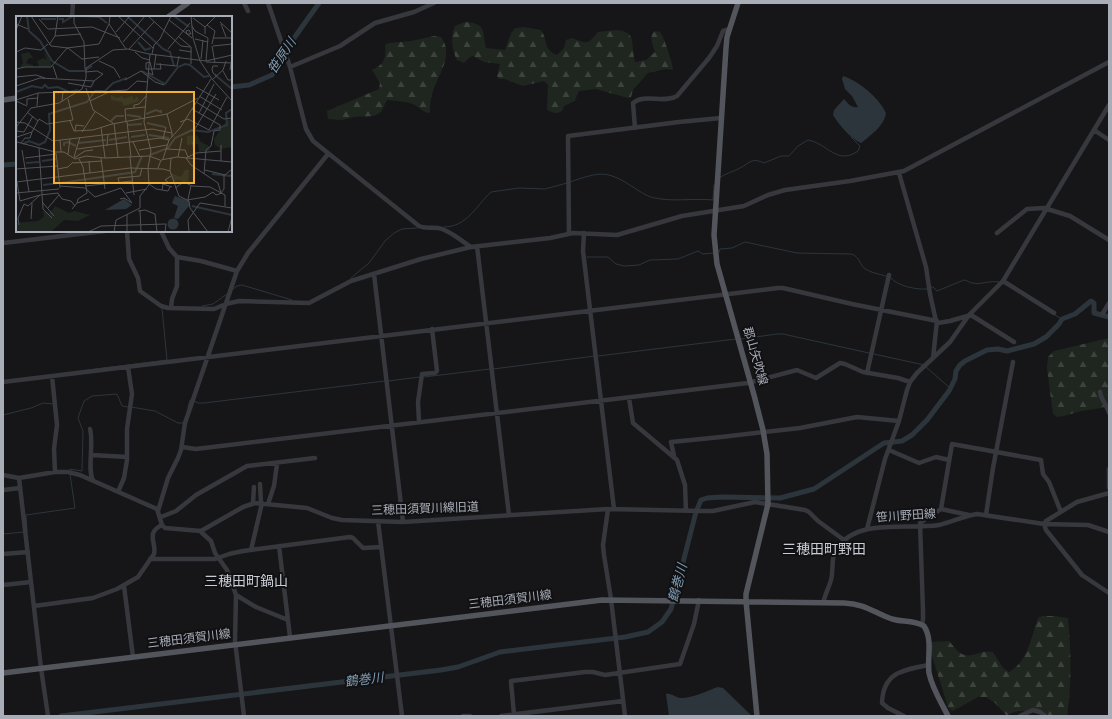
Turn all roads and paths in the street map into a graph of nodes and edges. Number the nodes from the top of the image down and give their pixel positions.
1 (73, 3) edge
2 (188, 3) edge
3 (244, 3) edge
4 (268, 3) edge
5 (434, 3) edge
6 (738, 3) edge
7 (248, 11) dead end
8 (72, 16) edge
9 (169, 16) edge
10 (730, 29) junction
11 (1109, 62) edge
12 (290, 66) junction
13 (16, 98) edge
14 (3, 100) edge
15 (1109, 106) edge
16 (721, 118) junction
17 (635, 128) junction
18 (1094, 130) junction
19 (1109, 140) edge
20 (328, 154) junction
21 (899, 173) junction
22 (1047, 209) junction
23 (716, 210) junction
24 (96, 232) edge
25 (127, 232) edge
26 (161, 232) edge
27 (584, 233) junction
28 (996, 233) dead end
29 (569, 234) junction
30 (1109, 240) edge
31 (3, 243) edge
32 (474, 247) junction
33 (177, 257) junction
34 (237, 271) junction
35 (374, 274) junction
36 (889, 275) dead end
37 (1003, 281) junction
38 (725, 295) junction
39 (226, 304) junction
40 (1109, 304) edge
41 (171, 308) junction
42 (881, 310) junction
43 (590, 311) junction
44 (1054, 313) dead end
45 (1103, 313) dead end
46 (970, 316) junction
47 (937, 322) junction
48 (486, 323) junction
49 (432, 330) junction
50 (381, 336) junction
51 (1014, 342) dead end
52 (207, 357) junction
53 (933, 358) junction
54 (1013, 362) dead end
55 (128, 367) junction
56 (867, 373) junction
57 (52, 376) junction
58 (3, 382) edge
59 (910, 382) junction
60 (751, 383) junction
61 (1100, 392) dead end
62 (629, 398) junction
63 (601, 401) junction
64 (496, 413) junction
65 (1109, 414) edge
66 (899, 421) junction
67 (419, 422) junction
68 (392, 426) junction
69 (90, 429) dead end
70 (763, 432) junction
71 (182, 447) junction
72 (889, 450) junction
73 (997, 452) junction
74 (92, 455) junction
75 (674, 456) junction
76 (127, 457) junction
77 (315, 458) dead end
78 (949, 460) junction
79 (277, 464) junction
80 (1109, 469) edge
81 (55, 472) junction
82 (3, 474) edge
83 (19, 478) junction
84 (93, 480) junction
85 (260, 484) dead end
86 (254, 487) dead end
87 (20, 488) junction
88 (1109, 488) edge
89 (3, 490) edge
90 (118, 492) junction
91 (1109, 493) edge
92 (768, 499) junction
93 (253, 503) junction
94 (264, 503) junction
95 (941, 508) junction
96 (608, 509) junction
97 (614, 509) junction
98 (158, 510) junction
99 (686, 511) junction
100 (1061, 512) junction
101 (509, 515) junction
102 (969, 515) junction
103 (986, 515) junction
104 (161, 517) junction
105 (378, 521) junction
106 (403, 522) junction
107 (1044, 524) junction
108 (162, 525) junction
109 (920, 526) junction
110 (867, 529) junction
111 (200, 531) junction
112 (1109, 532) edge
113 (844, 540) junction
114 (279, 546) junction
115 (381, 547) junction
116 (251, 550) junction
117 (28, 552) junction
118 (3, 554) edge
119 (219, 558) junction
120 (150, 559) junction
121 (32, 582) junction
122 (3, 585) edge
123 (124, 586) junction
124 (1109, 593) edge
125 (236, 594) junction
126 (611, 599) junction
127 (699, 600) junction
128 (746, 601) junction
129 (823, 603) junction
130 (34, 606) junction
131 (288, 620) junction
132 (922, 625) junction
133 (392, 626) junction
134 (290, 637) junction
135 (236, 644) junction
136 (133, 657) junction
137 (929, 665) junction
138 (41, 668) junction
139 (3, 672) edge
140 (620, 672) junction
141 (623, 701) junction
142 (514, 714) junction
143 (48, 716) edge
144 (244, 716) edge
145 (402, 716) edge
146 (463, 716) edge
147 (470, 716) edge
148 (501, 716) edge
149 (625, 716) edge
150 (757, 716) edge
151 (904, 716) edge
152 (948, 716) edge
153 (1020, 716) edge
154 (1045, 716) edge

1 - 8 street
2 - 9 main road
3 - 7 street
4 - 12 street
5 - 12 street
6 - 10 main road, 郡山矢吹線
10 - 16 main road, 郡山矢吹線
10 - 17 street
11 - 21 street
12 - 20 street
13 - 14 main road
15 - 18 street
16 - 17 street
16 - 23 main road, 郡山矢吹線
17 - 29 street
18 - 19 street
18 - 22 street
20 - 32 street
20 - 34 street
21 - 23 street
21 - 47 street
22 - 28 street
22 - 30 street
22 - 37 street
23 - 27 street
23 - 38 main road, 郡山矢吹線
24 - 31 street
25 - 41 street
26 - 33 street
27 - 29 street
27 - 43 street
29 - 32 street
32 - 35 street
32 - 48 street
33 - 34 street
33 - 41 street
34 - 39 street
35 - 39 street
35 - 50 street
36 - 42 street
37 - 44 street
37 - 46 street
38 - 42 street
38 - 43 street
38 - 60 main road, 郡山矢吹線
39 - 41 street
39 - 52 street
40 - 45 street
42 - 47 street
42 - 56 street
43 - 48 street
43 - 63 street
46 - 47 street
46 - 51 street
46 - 53 street
47 - 53 street
48 - 49 street
48 - 64 street
49 - 50 street
49 - 67 street
50 - 52 street
50 - 68 street
52 - 55 street
52 - 71 street
53 - 59 street
54 - 73 street
55 - 57 street
55 - 76 street
56 - 59 street
56 - 60 street
57 - 58 street
57 - 81 street
59 - 66 street
60 - 62 street
60 - 70 main road, 郡山矢吹線
61 - 65 street
62 - 63 street
62 - 75 street
63 - 64 street
63 - 97 street
64 - 67 street
64 - 101 street
66 - 70 street
66 - 72 street
67 - 68 street
68 - 71 street
68 - 106 street
69 - 74 street
70 - 75 street
70 - 92 main road, 郡山矢吹線
71 - 98 street
72 - 78 street
72 - 110 street
73 - 78 street
73 - 100 street
73 - 103 street
74 - 76 street
74 - 84 street
75 - 99 street
76 - 90 street
77 - 79 street
78 - 95 street
79 - 94 street
79 - 104 street
80 - 88 street
81 - 83 street
81 - 84 street
82 - 83 street
83 - 87 street
84 - 90 street
85 - 94 street
86 - 93 street
87 - 89 street
87 - 117 street
90 - 98 street
91 - 100 street
92 - 99 street, 三穂田須賀川線旧道
92 - 113 street, 三穂田須賀川線旧道
92 - 128 main road, 郡山矢吹線
93 - 94 street, 三穂田須賀川線旧道
93 - 111 street, 三穂田須賀川線旧道
94 - 105 street, 三穂田須賀川線旧道
94 - 116 street
95 - 102 street
95 - 109 street
96 - 97 street, 三穂田須賀川線旧道
96 - 101 street, 三穂田須賀川線旧道
96 - 126 street
97 - 99 street, 三穂田須賀川線旧道
98 - 104 street
100 - 107 street
101 - 106 street, 三穂田須賀川線旧道
102 - 103 street, 笹川野田線
102 - 109 street, 笹川野田線
103 - 107 street, 笹川野田線
104 - 108 street
105 - 106 street, 三穂田須賀川線旧道
105 - 115 street
107 - 112 street, 笹川野田線
107 - 124 street
108 - 111 street
108 - 120 street
109 - 110 street, 笹川野田線
109 - 132 street
110 - 113 street, 笹川野田線
111 - 119 street
113 - 129 street, 笹川野田線
114 - 115 street
114 - 116 street
114 - 131 street
115 - 133 street
116 - 119 street
117 - 118 street
117 - 121 street
119 - 120 street
119 - 125 street
120 - 123 street
121 - 122 street
121 - 130 street
123 - 130 street
123 - 136 street
125 - 131 street
125 - 135 street
126 - 127 main road, 三穂田須賀川線
126 - 133 main road, 三穂田須賀川線
126 - 140 street
127 - 128 main road, 三穂田須賀川線
127 - 140 street
128 - 129 main road, 三穂田須賀川線
128 - 150 main road, 郡山矢吹線
129 - 132 main road, 三穂田須賀川線
130 - 138 street
131 - 134 street
132 - 137 main road
133 - 134 main road, 三穂田須賀川線
133 - 145 street
134 - 135 main road, 三穂田須賀川線
135 - 136 main road, 三穂田須賀川線
135 - 144 street
136 - 138 main road, 三穂田須賀川線
137 - 151 street
137 - 152 main road
138 - 139 main road, 三穂田須賀川線
138 - 143 street
140 - 141 street
140 - 142 street
141 - 142 street
141 - 149 street
142 - 148 street
146 - 147 street
153 - 154 street

